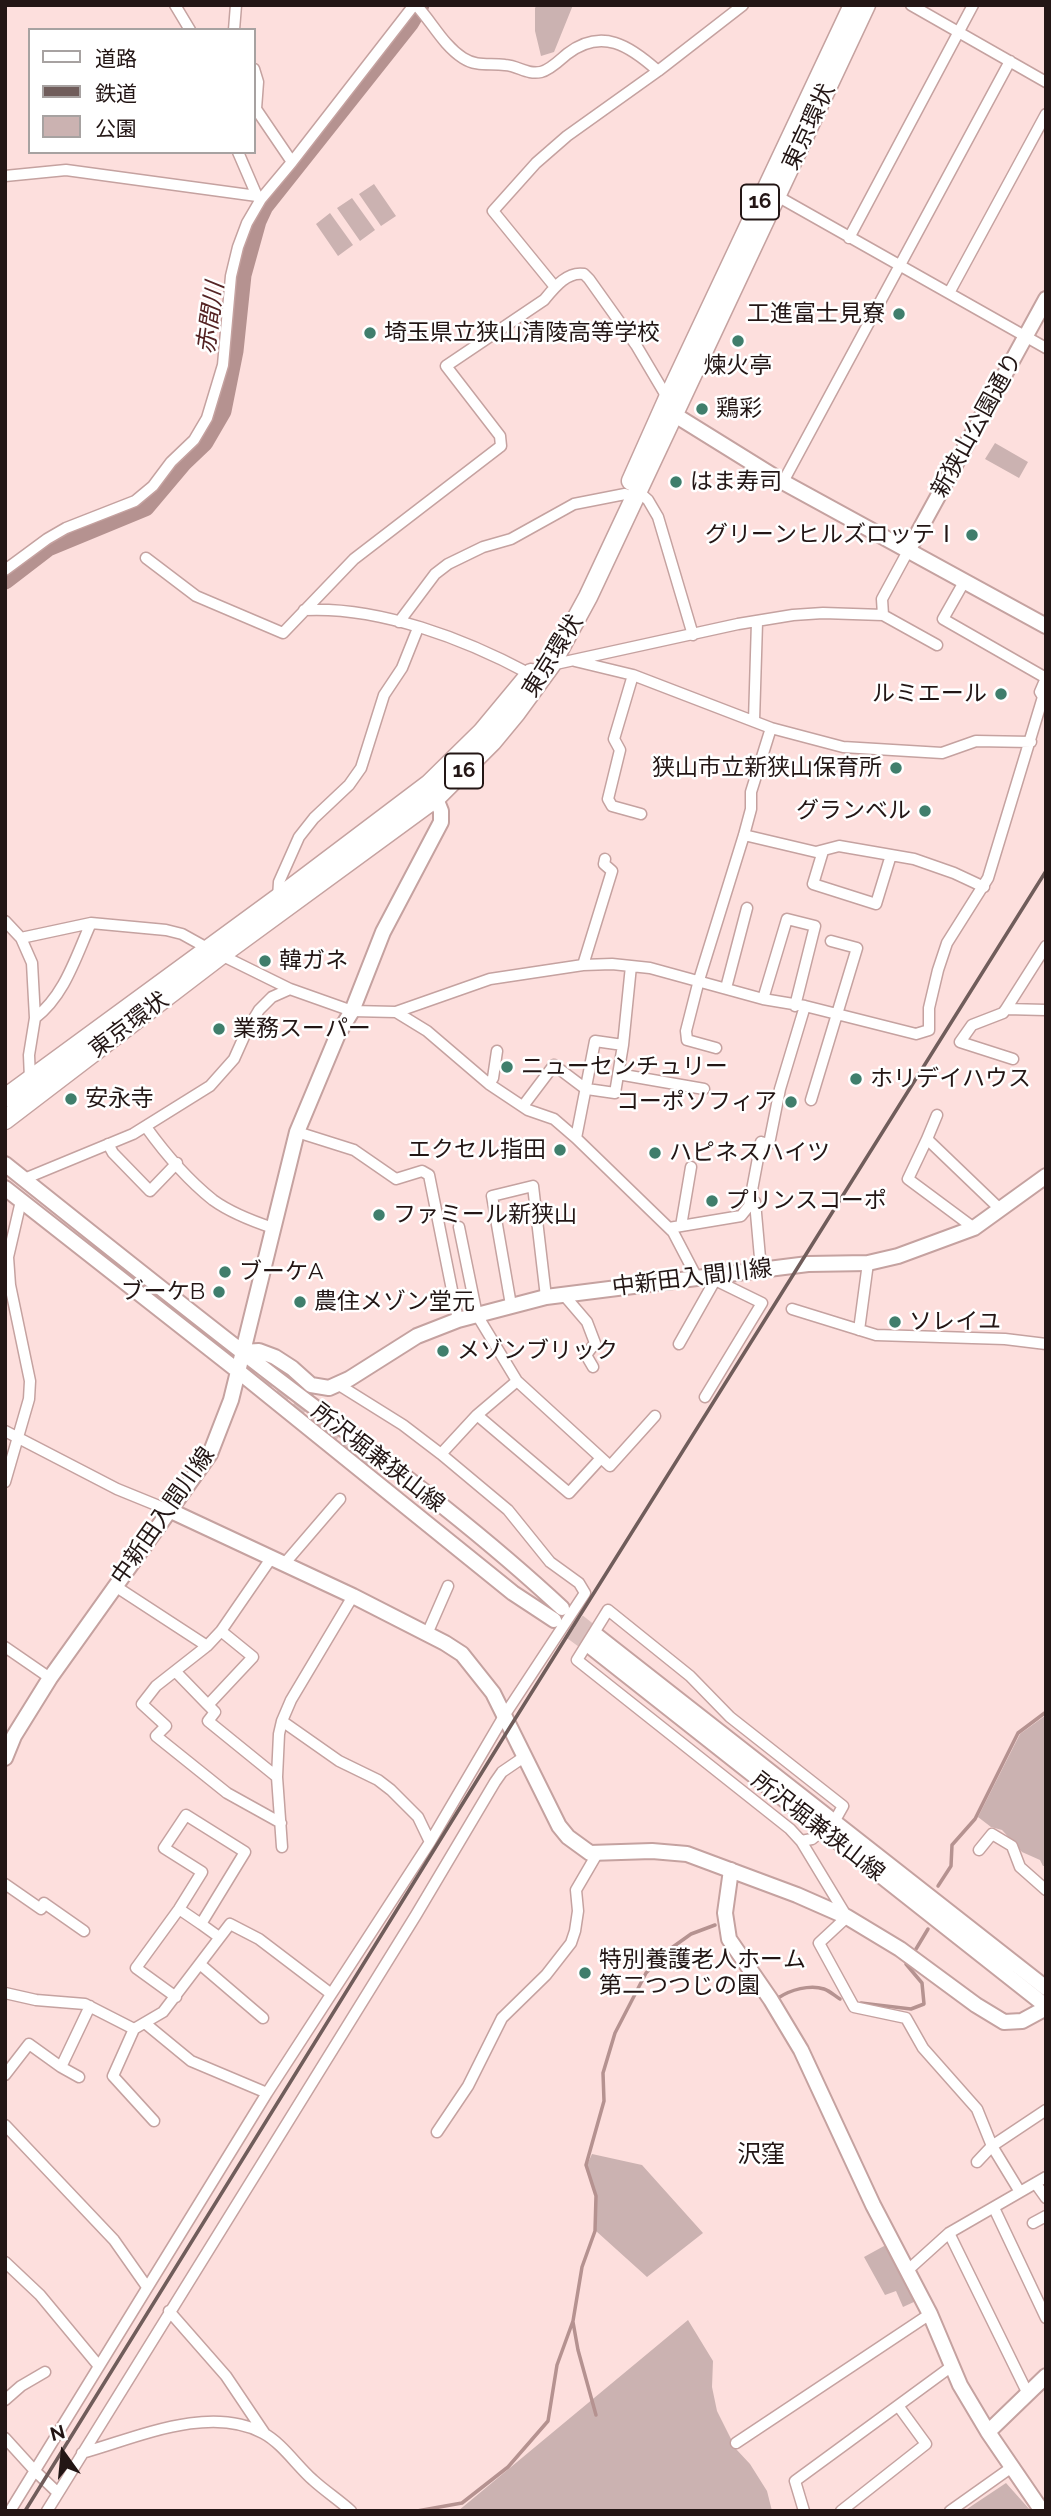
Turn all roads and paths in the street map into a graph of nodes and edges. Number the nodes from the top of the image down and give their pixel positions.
1 (174, 5) edge
2 (236, 5) edge
3 (743, 5) edge
4 (852, 5) edge
5 (866, 5) edge
6 (911, 5) edge
7 (973, 5) edge
8 (417, 6) edge
9 (189, 28) edge
10 (234, 28) edge
11 (958, 33) junction
12 (1010, 61) junction
13 (658, 71) junction
14 (256, 76) edge
15 (1046, 82) edge
16 (256, 109) edge
17 (256, 109) edge
18 (1046, 114) edge
19 (239, 154) edge
20 (292, 162) junction
21 (5, 176) edge
22 (777, 196) junction
23 (259, 197) junction
24 (849, 238) junction
25 (899, 265) junction
26 (555, 288) junction
27 (950, 293) junction
28 (1046, 299) edge
29 (1025, 337) junction
30 (1046, 348) edge
31 (668, 398) junction
32 (675, 415) junction
33 (783, 482) junction
34 (632, 493) junction
35 (908, 551) junction
36 (146, 558) dead end
37 (5, 570) edge
38 (964, 582) junction
39 (304, 610) junction
40 (883, 615) junction
41 (399, 622) junction
42 (757, 622) junction
43 (1046, 626) edge
44 (418, 628) junction
45 (693, 635) junction
46 (937, 645) dead end
47 (575, 661) junction
48 (551, 666) junction
49 (530, 674) junction
50 (633, 675) junction
51 (754, 721) junction
52 (771, 727) junction
53 (1031, 742) junction
54 (433, 790) junction
55 (641, 814) dead end
56 (744, 835) junction
57 (822, 851) junction
58 (891, 855) junction
59 (605, 859) dead end
60 (984, 887) junction
61 (278, 898) junction
62 (747, 908) dead end
63 (5, 921) edge
64 (91, 923) junction
65 (21, 938) junction
66 (831, 941) dead end
67 (1046, 946) edge
68 (215, 952) junction
69 (583, 965) junction
70 (631, 966) junction
71 (699, 980) junction
72 (726, 988) junction
73 (290, 989) junction
74 (763, 999) junction
75 (800, 1006) junction
76 (1006, 1009) junction
77 (1046, 1010) edge
78 (352, 1011) junction
79 (396, 1012) junction
80 (838, 1014) junction
81 (35, 1018) junction
82 (623, 1045) junction
83 (716, 1048) dead end
84 (497, 1051) dead end
85 (1013, 1059) dead end
86 (618, 1074) junction
87 (30, 1079) junction
88 (489, 1084) junction
89 (587, 1089) junction
90 (704, 1089) dead end
91 (5, 1098) edge
92 (811, 1100) dead end
93 (523, 1106) junction
94 (937, 1115) dead end
95 (5, 1120) edge
96 (146, 1127) junction
97 (297, 1132) junction
98 (576, 1138) junction
99 (927, 1139) junction
100 (108, 1144) junction
101 (5, 1164) edge
102 (177, 1164) junction
103 (691, 1167) dead end
104 (1046, 1176) edge
105 (24, 1179) junction
106 (5, 1188) edge
107 (750, 1200) junction
108 (21, 1201) junction
109 (1001, 1210) junction
110 (681, 1226) junction
111 (459, 1227) dead end
112 (273, 1228) junction
113 (669, 1228) junction
114 (974, 1228) junction
115 (867, 1263) junction
116 (761, 1269) junction
117 (696, 1276) junction
118 (717, 1277) junction
119 (563, 1294) junction
120 (547, 1297) junction
121 (511, 1305) junction
122 (792, 1309) dead end
123 (477, 1315) junction
124 (458, 1320) junction
125 (859, 1330) junction
126 (1046, 1343) edge
127 (679, 1344) dead end
128 (242, 1352) junction
129 (593, 1367) dead end
130 (238, 1371) junction
131 (517, 1381) junction
132 (337, 1386) junction
133 (705, 1397) dead end
134 (323, 1414) junction
135 (477, 1415) junction
136 (655, 1416) dead end
137 (5, 1431) edge
138 (18, 1438) junction
139 (441, 1454) junction
140 (601, 1458) junction
141 (372, 1466) tunnel mouth
142 (5, 1482) edge
143 (340, 1499) dead end
144 (171, 1511) junction
145 (279, 1560) junction
146 (115, 1586) junction
147 (448, 1586) dead end
148 (353, 1596) junction
149 (558, 1614) junction
150 (220, 1631) junction
151 (427, 1634) junction
152 (594, 1641) tunnel mouth
153 (207, 1646) junction
154 (5, 1647) edge
155 (176, 1672) junction
156 (50, 1678) junction
157 (208, 1705) junction
158 (505, 1716) junction
159 (282, 1721) junction
160 (524, 1757) junction
161 (5, 1758) edge
162 (277, 1777) junction
163 (281, 1823) junction
164 (828, 1827) junction
165 (801, 1841) junction
166 (430, 1842) junction
167 (282, 1847) dead end
168 (979, 1850) dead end
169 (597, 1854) junction
170 (731, 1870) junction
171 (5, 1884) edge
172 (1046, 1890) edge
173 (179, 1909) junction
174 (847, 1917) junction
175 (201, 1924) junction
176 (84, 1931) dead end
177 (219, 1937) junction
178 (201, 1965) junction
179 (1046, 1988) edge
180 (5, 1993) edge
181 (330, 1993) junction
182 (176, 1997) junction
183 (90, 2006) junction
184 (1046, 2007) edge
185 (262, 2018) dead end
186 (146, 2024) junction
187 (134, 2029) junction
188 (61, 2067) junction
189 (5, 2075) edge
190 (79, 2077) dead end
191 (267, 2093) junction
192 (1046, 2110) edge
193 (155, 2121) dead end
194 (5, 2125) edge
195 (437, 2132) dead end
196 (992, 2146) junction
197 (977, 2162) dead end
198 (1046, 2177) edge
199 (1036, 2184) junction
200 (1020, 2192) junction
201 (1046, 2198) edge
202 (994, 2208) junction
203 (1046, 2216) edge
204 (1033, 2223) dead end
205 (949, 2233) junction
206 (5, 2263) edge
207 (908, 2270) junction
208 (148, 2287) junction
209 (169, 2311) junction
210 (930, 2314) junction
211 (1046, 2318) edge
212 (99, 2365) junction
213 (952, 2366) junction
214 (45, 2372) dead end
215 (1046, 2376) edge
216 (1028, 2394) junction
217 (5, 2400) edge
218 (899, 2407) junction
219 (988, 2432) junction
220 (266, 2435) junction
221 (5, 2438) edge
222 (736, 2443) dead end
223 (82, 2454) junction
224 (1012, 2467) junction
225 (35, 2471) junction
226 (58, 2493) junction
227 (10, 2511) edge
228 (47, 2511) edge
229 (351, 2511) edge
230 (804, 2511) edge
231 (841, 2511) edge
232 (950, 2511) edge
233 (1042, 2511) edge

1 - 9 street
2 - 10 street
3 - 13 street
4 - 31 highway, 東京環状 / 16
5 - 22 highway, 東京環状 / 16
6 - 11 street
7 - 11 street
8 - 13 street
8 - 20 street
11 - 12 street
11 - 24 street
12 - 15 street
12 - 25 street
13 - 26 street
14 - 16 street
17 - 20 street
18 - 27 street
19 - 23 street
20 - 23 street
21 - 23 street
22 - 24 street
22 - 32 highway, 東京環状 / 16
23 - 37 street
24 - 25 street
25 - 27 street
25 - 33 street
26 - 31 street
26 - 39 street
27 - 29 street
28 - 29 main road, 新狭山公園通り
29 - 30 street
29 - 35 main road, 新狭山公園通り
31 - 32 street
31 - 34 highway, 東京環状 / 16
32 - 33 main road
32 - 34 highway, 東京環状 / 16
33 - 35 main road
34 - 41 street
34 - 45 street
34 - 48 highway, 東京環状 / 16
34 - 49 highway, 東京環状 / 16
35 - 38 main road
35 - 40 street
36 - 39 street
38 - 43 main road
38 - 53 street
39 - 41 street
40 - 42 street
40 - 46 street
41 - 44 street
42 - 45 street
42 - 51 street
44 - 49 street
44 - 61 street
45 - 47 street
47 - 48 street
47 - 50 street
48 - 54 highway, 東京環状 / 16
49 - 54 highway, 東京環状 / 16
50 - 51 street
50 - 55 street
51 - 52 street
52 - 53 street
52 - 56 street
53 - 60 street
54 - 61 highway, 東京環状 / 16
54 - 68 highway, 東京環状 / 16
54 - 78 main road, 中新田入間川線
56 - 57 street
56 - 71 street
57 - 58 street
57 - 58 street
58 - 60 street
59 - 69 street
60 - 80 street
61 - 68 highway, 東京環状 / 16
62 - 72 street
63 - 65 street
64 - 65 street
64 - 68 street
64 - 81 street
65 - 81 street
66 - 80 street
67 - 76 street
68 - 73 street
68 - 87 highway, 東京環状 / 16
68 - 95 highway, 東京環状 / 16
69 - 70 street
69 - 79 street
70 - 71 street
70 - 82 street
71 - 72 street
71 - 83 street
72 - 74 street
73 - 78 street
73 - 96 street
74 - 75 street
74 - 75 street
75 - 80 street
75 - 107 street
76 - 77 street
76 - 85 street
78 - 79 street
78 - 97 main road, 中新田入間川線
79 - 88 street
80 - 92 street
81 - 87 street
82 - 86 street
82 - 89 street
84 - 88 street
86 - 89 street
86 - 90 street
87 - 91 highway, 東京環状 / 16
88 - 93 street
89 - 93 street
89 - 98 street
93 - 98 street
94 - 99 street
96 - 100 street
96 - 102 street
97 - 112 main road, 中新田入間川線
97 - 124 street
98 - 113 street
99 - 109 street
99 - 114 street
100 - 102 street
100 - 105 street
101 - 105 main road, 所沢堀兼狭山線
102 - 112 street
103 - 110 street
104 - 109 main road, 中新田入間川線
105 - 128 main road, 所沢堀兼狭山線
106 - 108 main road, 所沢堀兼狭山線
107 - 110 street
107 - 116 street
108 - 130 main road, 所沢堀兼狭山線
108 - 138 street
109 - 114 main road, 中新田入間川線
110 - 113 street
111 - 123 street
112 - 128 main road, 中新田入間川線
113 - 117 street
114 - 115 main road, 中新田入間川線
115 - 116 main road, 中新田入間川線
115 - 125 street
116 - 118 main road, 中新田入間川線
117 - 118 main road, 中新田入間川線
117 - 119 main road, 中新田入間川線
118 - 127 street
118 - 133 street
119 - 120 main road, 中新田入間川線
119 - 129 street
120 - 121 main road, 中新田入間川線
120 - 121 street
121 - 123 main road, 中新田入間川線
122 - 125 street
123 - 124 main road, 中新田入間川線
123 - 131 street
124 - 132 main road, 中新田入間川線
125 - 126 street
128 - 130 main road, 中新田入間川線
128 - 132 main road
128 - 134 main road, 所沢堀兼狭山線
130 - 144 main road, 中新田入間川線
130 - 149 main road, 所沢堀兼狭山線
131 - 135 street
131 - 140 street
132 - 134 main road
132 - 139 street
134 - 149 main road, 所沢堀兼狭山線
135 - 139 street
135 - 140 street
136 - 140 street
137 - 138 street
138 - 142 street
138 - 144 street
139 - 158 street
141 - 149 main road, 所沢堀兼狭山線
143 - 145 street
144 - 145 main road
144 - 146 main road, 中新田入間川線
145 - 148 main road
145 - 150 street
146 - 153 street
146 - 156 main road, 中新田入間川線
147 - 151 street
148 - 151 main road
148 - 159 street
150 - 153 street
150 - 157 street
151 - 158 main road
152 - 164 main road, 所沢堀兼狭山線
153 - 155 street
154 - 156 street
155 - 157 street
155 - 163 street
156 - 161 main road, 中新田入間川線
157 - 162 street
158 - 160 main road
158 - 166 street
159 - 162 street
159 - 166 street
160 - 169 main road
160 - 209 street
162 - 163 street
163 - 167 street
164 - 165 street
164 - 165 street
164 - 179 main road, 所沢堀兼狭山線
164 - 184 main road, 所沢堀兼狭山線
165 - 174 street
166 - 181 street
168 - 172 street
169 - 170 main road
169 - 195 street
170 - 174 main road
170 - 207 main road
171 - 176 street
173 - 175 street
173 - 175 street
173 - 182 street
174 - 184 main road
174 - 196 street
175 - 177 street
177 - 178 street
177 - 181 street
178 - 182 street
178 - 185 street
180 - 183 street
181 - 191 street
182 - 186 street
183 - 187 street
183 - 188 street
186 - 187 street
186 - 191 street
187 - 193 street
188 - 189 street
188 - 190 street
191 - 208 street
192 - 196 street
194 - 208 street
196 - 197 street
196 - 200 street
198 - 199 street
199 - 200 street
199 - 201 street
200 - 202 street
202 - 205 street
202 - 211 street
203 - 204 street
205 - 207 street
205 - 216 street
206 - 212 street
207 - 210 main road
208 - 212 street
209 - 220 street
209 - 223 street
210 - 213 main road
210 - 222 street
212 - 225 street
213 - 218 street
213 - 219 main road
214 - 217 street
215 - 216 main road
216 - 219 main road
218 - 230 street
218 - 231 street
219 - 224 main road
220 - 223 street
220 - 229 street
221 - 225 street
223 - 226 street
224 - 232 street
224 - 233 main road
225 - 226 street
225 - 227 street
226 - 228 street

